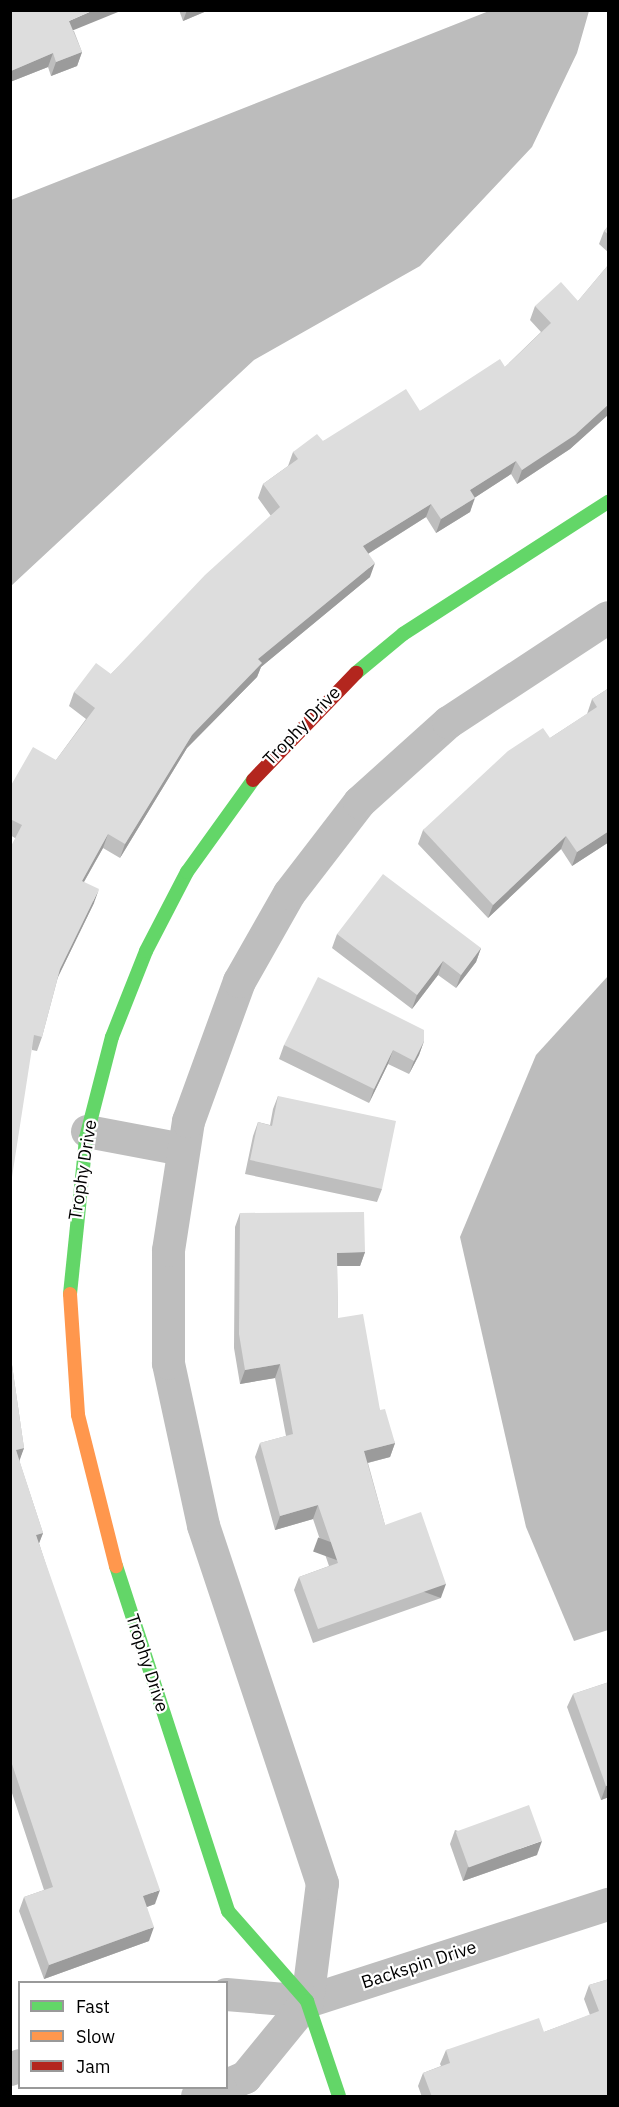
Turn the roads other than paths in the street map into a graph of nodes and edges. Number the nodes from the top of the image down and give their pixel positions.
1 (609, 502) edge
2 (609, 617) edge
3 (87, 1131) junction
4 (182, 1149) junction
5 (609, 1905) edge
6 (228, 1994) edge
7 (307, 2001) junction
8 (228, 2084) edge
9 (217, 2089) edge
10 (197, 2097) edge
11 (339, 2097) edge

1 - 3 street, Trophy Drive
2 - 4 street, Trophy Drive
3 - 4 street
3 - 7 street, Trophy Drive
4 - 7 street, Trophy Drive
5 - 7 street, Backspin Drive
6 - 7 street, Backspin Drive
7 - 8 street
7 - 11 street, Trophy Drive
9 - 10 street

